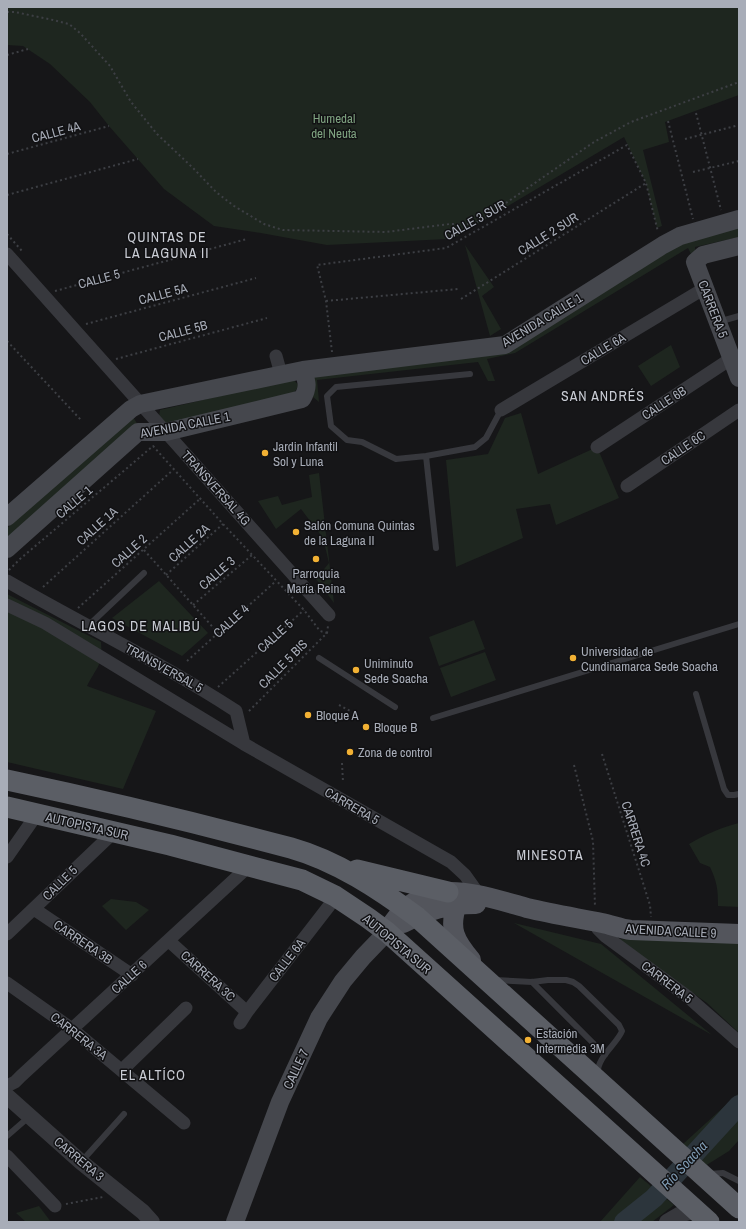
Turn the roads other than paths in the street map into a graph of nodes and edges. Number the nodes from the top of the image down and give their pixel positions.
1 (739, 219) edge
2 (739, 246) edge
3 (7, 254) edge
4 (705, 288) junction
5 (739, 316) edge
6 (717, 322) junction
7 (276, 356) dead end
8 (732, 358) junction
9 (303, 370) junction
10 (281, 374) junction
11 (470, 374) dead end
12 (739, 378) edge
13 (140, 404) junction
14 (501, 410) joint
15 (739, 410) edge
16 (166, 432) junction
17 (597, 447) dead end
18 (426, 456) junction
19 (627, 486) dead end
20 (7, 517) edge
21 (436, 548) dead end
22 (7, 549) edge
23 (144, 573) dead end
24 (7, 581) edge
25 (7, 605) edge
26 (329, 614) road end
27 (739, 624) edge
28 (88, 626) junction
29 (319, 658) dead end
30 (696, 694) dead end
31 (395, 707) dead end
32 (433, 718) dead end
33 (244, 744) junction
34 (7, 780) edge
35 (739, 794) edge
36 (7, 807) edge
37 (37, 814) junction
38 (114, 832) junction
39 (7, 857) edge
40 (334, 864) junction
41 (250, 866) junction
42 (335, 896) junction
43 (480, 896) junction
44 (452, 898) junction
45 (34, 909) junction
46 (533, 909) junction
47 (411, 913) junction
48 (599, 922) junction
49 (739, 923) edge
50 (387, 932) junction
51 (7, 934) edge
52 (739, 934) edge
53 (169, 941) junction
54 (132, 975) junction
55 (487, 980) junction
56 (532, 982) junction
57 (7, 984) edge
58 (186, 1008) dead end
59 (243, 1018) joint
60 (72, 1029) junction
61 (739, 1042) edge
62 (605, 1055) junction
63 (122, 1070) junction
64 (599, 1082) junction
65 (7, 1086) edge
66 (7, 1096) edge
67 (124, 1114) dead end
68 (30, 1116) junction
69 (184, 1122) dead end
70 (7, 1136) edge
71 (7, 1156) edge
72 (81, 1162) junction
73 (701, 1175) junction
74 (739, 1181) edge
75 (54, 1206) road end
76 (739, 1208) edge
77 (702, 1216) edge
78 (152, 1222) edge
79 (234, 1222) edge
80 (667, 1222) edge

1 - 9 main road, AVENIDA CALLE 1
2 - 4 main road, CARRERA 5
3 - 13 street, TRANSVERSAL 4G
4 - 6 main road, CARRERA 5
4 - 14 street, CALLE 6A
5 - 6 lane
6 - 8 main road, CARRERA 5
7 - 10 street
8 - 12 main road, CARRERA 5
8 - 17 street, CALLE 6B
9 - 10 main road, AVENIDA CALLE 1
9 - 16 main road, AVENIDA CALLE 1
10 - 13 main road, AVENIDA CALLE 1
11 - 18 lane
13 - 16 street, TRANSVERSAL 4G
13 - 20 main road, AVENIDA CALLE 1
14 - 18 lane
15 - 19 street, CALLE 6C
16 - 22 main road, AVENIDA CALLE 1
16 - 26 street, TRANSVERSAL 4G
18 - 21 lane
23 - 28 lane
24 - 28 street, TRANSVERSAL 5
25 - 33 street, CARRERA 5
27 - 32 lane
28 - 33 street, TRANSVERSAL 5
29 - 31 lane
30 - 35 lane
33 - 43 street, CARRERA 5
34 - 40 highway
36 - 37 highway, AUTOPISTA SUR
37 - 38 highway, AUTOPISTA SUR
37 - 39 street
38 - 41 highway, AUTOPISTA SUR
38 - 45 street, CALLE 5
40 - 44 highway
40 - 47 highway
41 - 42 highway, AUTOPISTA SUR
41 - 53 street, CALLE 6
42 - 50 highway, AUTOPISTA SUR
42 - 59 street, CALLE 6A
43 - 44 main road, AVENIDA CALLE 9
43 - 46 main road, AVENIDA CALLE 9
44 - 46 main road, AVENIDA CALLE 9
44 - 47 main road
44 - 55 main road
45 - 51 street, CALLE 5
45 - 54 street, CARRERA 3B
46 - 48 main road, AVENIDA CALLE 9
47 - 50 main road
47 - 55 highway
48 - 49 main road, AVENIDA CALLE 9
48 - 52 main road, AVENIDA CALLE 9
48 - 61 street, CARRERA 5
50 - 77 highway, AUTOPISTA SUR
50 - 79 main road, CALLE 7
53 - 54 street, CALLE 6
53 - 59 street, CARRERA 3C
54 - 60 street, CALLE 6
55 - 56 lane
55 - 64 highway
56 - 62 lane
56 - 62 lane
57 - 60 street, CARRERA 3A
58 - 63 street
60 - 63 street, CARRERA 3A
60 - 65 street, CALLE 6
62 - 64 lane
63 - 69 street, CARRERA 3A
64 - 73 highway
66 - 68 street, CARRERA 3
67 - 72 lane
68 - 70 lane
68 - 72 street, CARRERA 3
71 - 75 street
72 - 78 street, CARRERA 3
73 - 74 lane
73 - 76 highway
77 - 80 street

